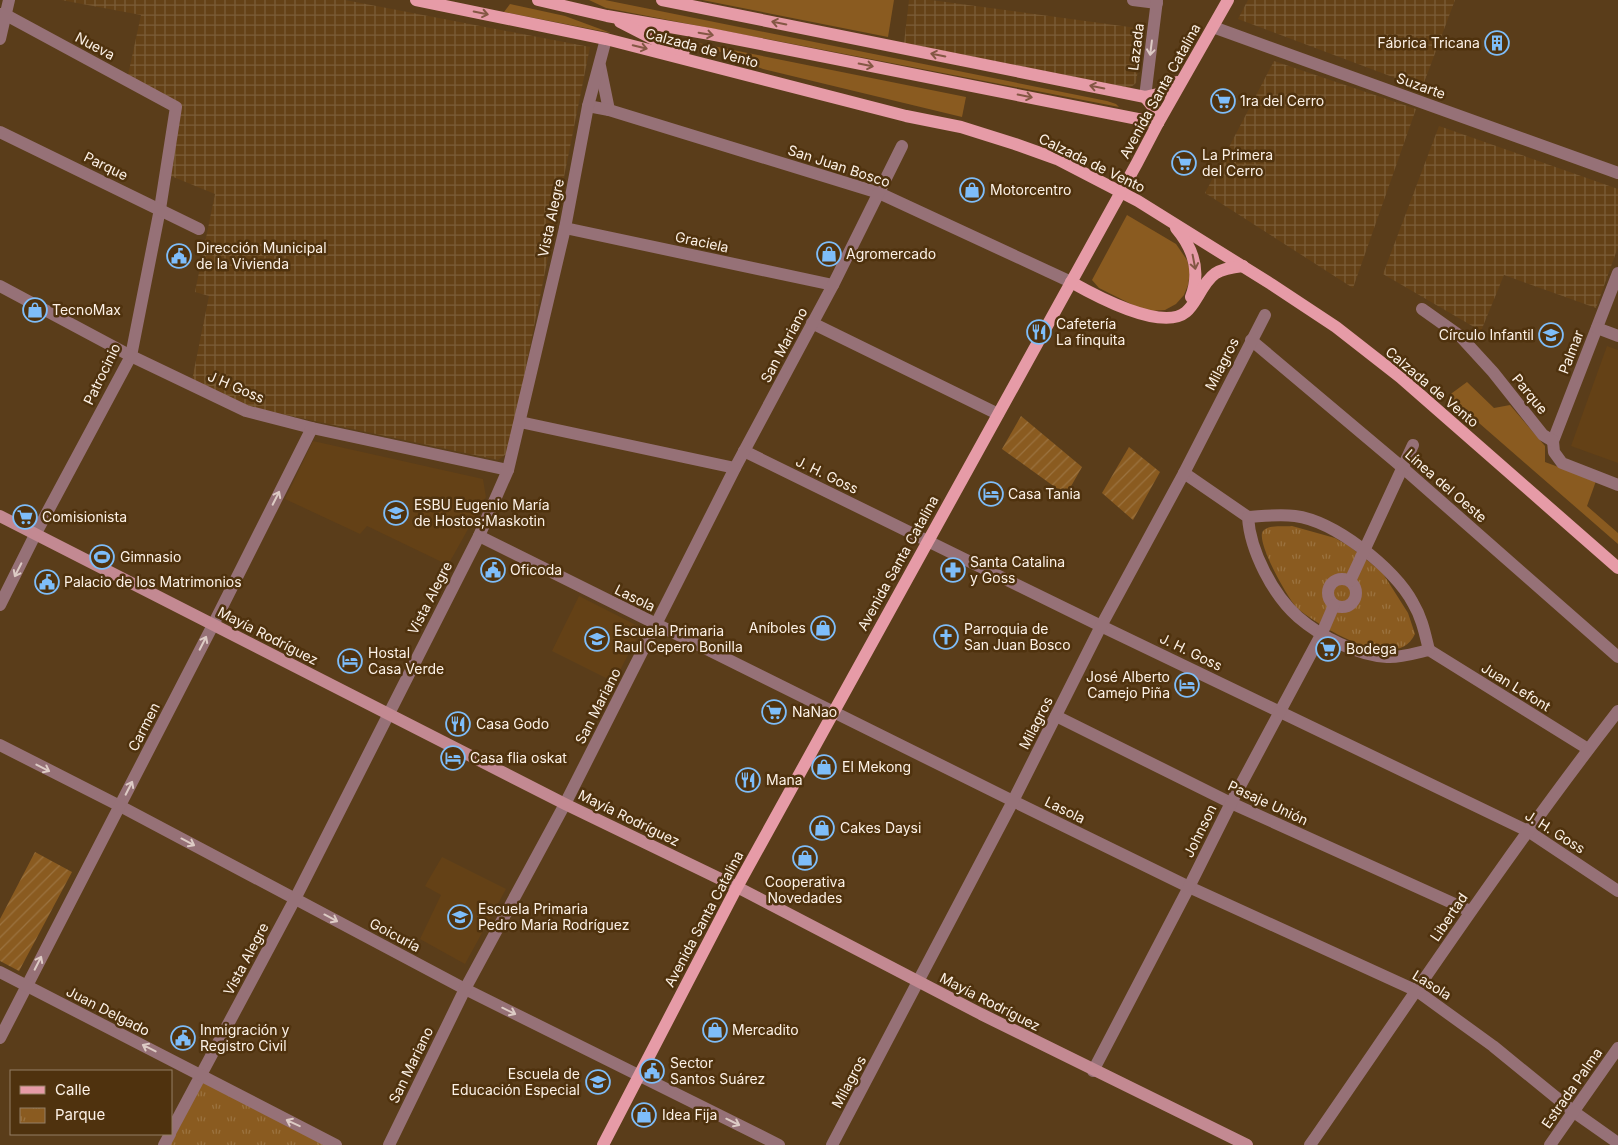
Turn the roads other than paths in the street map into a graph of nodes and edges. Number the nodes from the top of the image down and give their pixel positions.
1 (9, 0) edge
2 (416, 0) edge
3 (538, 0) edge
4 (579, 0) edge
5 (662, 0) edge
6 (1133, 0) edge
7 (1228, 0) edge
8 (1157, 1) edge
9 (3, 14) edge
10 (607, 16) junction
11 (1213, 27) junction
12 (606, 38) junction
13 (0, 39) edge
14 (599, 60) junction
15 (1185, 76) junction
16 (754, 77) junction
17 (1145, 97) junction
18 (588, 106) junction
19 (176, 107) joint
20 (609, 110) junction
21 (1158, 122) junction
22 (0, 132) edge
23 (902, 146) dead end
24 (1618, 173) edge
25 (879, 193) junction
26 (160, 209) junction
27 (1170, 221) junction
28 (199, 228) dead end
29 (565, 228) junction
30 (1243, 266) junction
31 (1618, 273) edge
32 (1071, 282) junction
33 (833, 285) junction
34 (0, 286) edge
35 (1422, 309) dead end
36 (1265, 315) dead end
37 (1158, 317) junction
38 (812, 323) junction
39 (1597, 328) junction
40 (1618, 336) edge
41 (1251, 340) junction
42 (131, 356) junction
43 (998, 414) junction
44 (520, 422) junction
45 (312, 428) junction
46 (1553, 441) junction
47 (1413, 444) dead end
48 (744, 451) junction
49 (735, 468) junction
50 (1403, 468) junction
51 (508, 470) junction
52 (1184, 473) junction
53 (1618, 485) edge
54 (0, 516) edge
55 (1248, 517) junction
56 (35, 534) junction
57 (478, 536) junction
58 (927, 542) junction
59 (1364, 550) junction
60 (1618, 568) edge
61 (1350, 580) junction
62 (0, 605) edge
63 (1334, 605) junction
64 (213, 624) junction
65 (657, 625) junction
66 (1101, 626) junction
67 (1322, 633) junction
68 (1429, 650) junction
69 (1618, 657) edge
70 (834, 711) junction
71 (1618, 711) edge
72 (1280, 712) junction
73 (388, 714) junction
74 (1056, 716) junction
75 (0, 746) edge
76 (1588, 749) junction
77 (1013, 801) junction
78 (1231, 803) junction
79 (565, 804) junction
80 (120, 806) junction
81 (1528, 831) junction
82 (736, 887) junction
83 (1190, 887) junction
84 (1618, 891) edge
85 (295, 899) junction
86 (1470, 911) junction
87 (0, 972) edge
88 (919, 982) junction
89 (27, 985) junction
90 (465, 989) junction
91 (1417, 991) junction
92 (0, 1038) edge
93 (1618, 1048) edge
94 (1094, 1071) junction
95 (639, 1075) junction
96 (201, 1076) junction
97 (1574, 1112) junction
98 (172, 1130) edge
99 (1618, 1143) edge
100 (336, 1145) edge
101 (389, 1145) edge
102 (603, 1145) edge
103 (779, 1145) edge
104 (832, 1145) edge
105 (1246, 1145) edge
106 (1310, 1145) edge
107 (1550, 1145) edge

1 - 9 street
2 -> 12 main road, Calzada de Vento
3 - 10 main road, Calzada de Vento
4 - 10 main road
17 -> 5 main road
6 - 8 street
7 - 11 main road, Avenida Santa Catalina
8 -> 17 street, Lazada
9 - 13 street
9 - 19 street, Nueva
10 - 16 main road
10 -> 21 main road, Calzada de Vento
11 - 15 main road, Avenida Santa Catalina
11 - 24 street, Suzarte
12 - 14 street, Vista Alegre
12 -> 16 main road, Calzada de Vento
14 - 18 street, Vista Alegre
14 - 20 street
15 - 17 main road
15 - 21 main road, Avenida Santa Catalina
16 - 27 main road, Calzada de Vento
17 - 21 main road
18 - 20 street, San Juan Bosco
18 - 29 street, Vista Alegre
19 - 26 street, Patrocinio
20 - 25 street, San Juan Bosco
21 - 32 main road, Avenida Santa Catalina
22 - 26 street, Parque
23 - 25 street, San Mariano
25 - 32 street, San Juan Bosco
25 - 33 street, San Mariano
26 - 28 street, Parque
26 - 42 street, Patrocinio
27 - 30 main road, Calzada de Vento
27 -> 37 main road
29 - 33 street, Graciela
29 - 44 street, Vista Alegre
30 - 37 main road
30 - 60 main road, Calzada de Vento
31 - 39 street, Palmar
32 - 37 main road
32 - 43 main road, Avenida Santa Catalina
33 - 38 street, San Mariano
34 - 42 street, J H Goss
35 - 46 street, Parque
36 - 41 street, Milagros
38 - 43 street
38 - 48 street, San Mariano
39 - 40 street
39 - 46 street, Palmar
41 - 50 street, Línea del Oeste
41 - 52 street, Milagros
42 - 45 street, J H Goss
42 - 56 street, Patrocinio
43 - 58 main road, Avenida Santa Catalina
44 - 49 street
44 - 51 street, Vista Alegre
45 - 51 street, J H Goss
64 -> 45 street, Carmen
46 - 53 street, Parque
47 - 50 street
48 - 49 street, San Mariano
48 - 58 street, J. H. Goss
49 - 65 street, San Mariano
50 - 59 street
50 - 69 street, Línea del Oeste
51 - 57 street, Vista Alegre
52 - 55 street
52 - 66 street, Milagros
54 - 56 main road, Mayía Rodríguez
55 - 59 street
55 - 67 street
56 -> 62 street, Patrocinio
56 - 64 main road, Mayía Rodríguez
57 - 65 street, Lasola
57 - 73 street, Vista Alegre
58 - 66 street, J. H. Goss
58 - 70 main road, Avenida Santa Catalina
59 - 61 street
59 - 68 street
61 - 63 street, Johnson
61 - 63 street
63 - 67 street, Johnson
64 - 73 main road, Mayía Rodríguez
80 -> 64 street, Carmen
65 - 70 street, Lasola
65 - 79 street, San Mariano
66 - 72 street, J. H. Goss
66 - 74 street, Milagros
67 - 68 street
67 - 72 street, Johnson
68 - 76 street, Juan Lefont
70 - 77 street, Lasola
70 - 82 main road, Avenida Santa Catalina
71 - 76 street, Libertad
72 - 78 street, Johnson
72 - 81 street, J. H. Goss
73 - 79 main road, Mayía Rodríguez
73 - 85 street, Vista Alegre
74 - 77 street, Milagros
74 - 78 street, Pasaje Unión
75 -> 80 street, Goicuría
76 - 81 street, Libertad
77 - 83 street, Lasola
77 - 88 street, Milagros
78 - 83 street, Johnson
78 - 86 street, Pasaje Unión
79 - 82 main road, Mayía Rodríguez
79 - 90 street, San Mariano
80 -> 85 street, Goicuría
89 -> 80 street, Carmen
81 - 84 street, J. H. Goss
81 - 86 street, Libertad
82 - 88 main road, Mayía Rodríguez
82 - 95 main road, Avenida Santa Catalina
83 - 91 street, Lasola
83 - 94 street, Johnson
85 -> 90 street, Goicuría
85 - 96 street, Vista Alegre
86 - 91 street, Libertad
87 - 89 street, Juan Delgado
88 - 94 main road, Mayía Rodríguez
88 - 104 street, Milagros
89 - 92 street, Carmen
96 -> 89 street, Juan Delgado
90 -> 95 street, Goicuría
90 - 101 street, San Mariano
91 - 97 street, Lasola
91 - 106 street, Libertad
93 - 97 street, Estrada Palma
94 - 105 main road, Mayía Rodríguez
95 - 102 main road, Avenida Santa Catalina
95 -> 103 street, Goicuría
96 - 98 street, Vista Alegre
100 -> 96 street, Juan Delgado
97 - 99 street, Lasola
97 - 107 street, Estrada Palma

